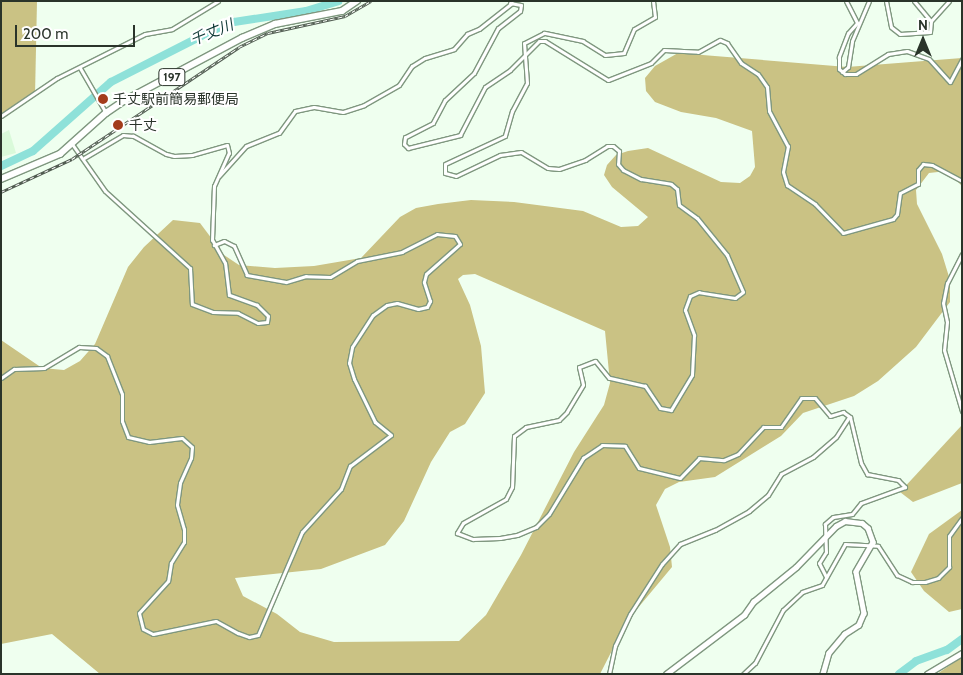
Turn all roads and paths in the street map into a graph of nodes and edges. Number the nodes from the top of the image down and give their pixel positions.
1 (218, 1) edge
2 (357, 1) edge
3 (515, 1) edge
4 (653, 1) edge
5 (846, 1) edge
6 (870, 1) edge
7 (886, 1) edge
8 (914, 1) edge
9 (510, 3) junction
10 (948, 3) edge
11 (931, 21) junction
12 (525, 56) junction
13 (962, 59) edge
14 (80, 68) junction
15 (841, 72) junction
16 (106, 113) junction
17 (1, 116) edge
18 (72, 144) junction
19 (84, 158) junction
20 (218, 177) junction
21 (1, 179) edge
22 (962, 181) edge
23 (214, 245) junction
24 (962, 254) edge
25 (1, 378) edge
26 (962, 411) edge
27 (850, 416) junction
28 (962, 518) edge
29 (824, 536) junction
30 (872, 544) junction
31 (826, 577) junction
32 (962, 654) edge
33 (608, 674) edge
34 (666, 674) edge
35 (743, 674) edge
36 (823, 674) edge
37 (927, 674) edge

1 - 14 street
2 - 16 highway, 197
3 - 9 street
4 - 12 street
5 - 15 street
6 - 15 street
7 - 11 street
8 - 11 street
9 - 12 street
9 - 20 street
10 - 11 street
12 - 22 street
12 - 27 street
13 - 15 street
14 - 16 street
14 - 17 street
16 - 18 highway, 197
18 - 19 street
18 - 21 highway, 197
19 - 20 street
19 - 23 street
20 - 23 street
23 - 25 street
24 - 26 street
27 - 29 street
27 - 33 street
28 - 30 street
29 - 30 street
29 - 31 street
29 - 34 street
30 - 31 street
30 - 36 street
31 - 35 street
32 - 37 street

